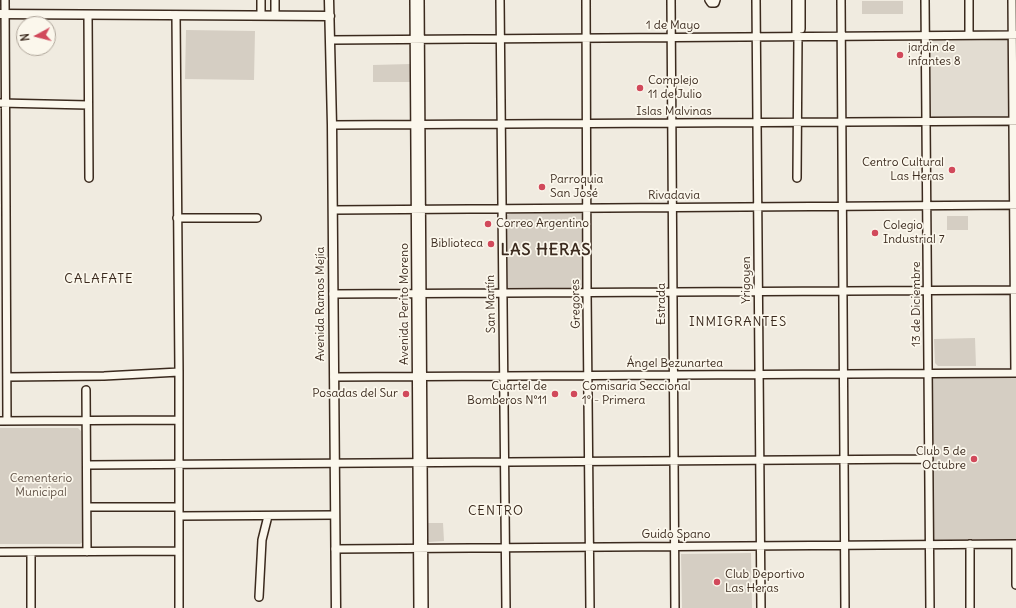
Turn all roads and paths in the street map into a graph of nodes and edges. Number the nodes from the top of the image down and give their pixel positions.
1 (6, 0) edge
2 (261, 0) edge
3 (275, 0) edge
4 (329, 0) edge
5 (414, 0) edge
6 (420, 0) edge
7 (500, 0) edge
8 (586, 0) edge
9 (671, 0) edge
10 (709, 0) edge
11 (716, 0) edge
12 (756, 0) edge
13 (796, 0) edge
14 (801, 0) edge
15 (841, 0) edge
16 (925, 0) edge
17 (969, 0) edge
18 (1012, 0) edge
19 (3, 14) edge
20 (88, 15) junction
21 (176, 15) junction
22 (261, 15) junction
23 (275, 15) junction
24 (330, 16) junction
25 (925, 35) junction
26 (969, 35) junction
27 (1014, 35) edge
28 (798, 36) junction
29 (841, 36) junction
30 (671, 37) junction
31 (757, 37) junction
32 (501, 38) junction
33 (587, 38) junction
34 (417, 39) junction
35 (331, 40) junction
36 (3, 103) edge
37 (88, 105) junction
38 (926, 121) junction
39 (1014, 121) edge
40 (757, 122) junction
41 (797, 122) junction
42 (842, 122) junction
43 (587, 123) junction
44 (672, 123) junction
45 (418, 124) junction
46 (500, 124) junction
47 (332, 125) junction
48 (89, 178) dead end
49 (797, 178) dead end
50 (3, 190) edge
51 (1015, 205) edge
52 (842, 206) junction
53 (927, 206) junction
54 (758, 207) junction
55 (501, 208) junction
56 (588, 208) junction
57 (672, 208) junction
58 (418, 209) junction
59 (333, 210) junction
60 (177, 218) junction
61 (257, 218) dead end
62 (927, 290) junction
63 (1015, 290) edge
64 (758, 291) junction
65 (843, 291) junction
66 (673, 292) junction
67 (419, 293) junction
68 (502, 293) junction
69 (587, 293) junction
70 (333, 294) junction
71 (4, 343) edge
72 (179, 372) junction
73 (1015, 373) edge
74 (844, 374) junction
75 (928, 374) junction
76 (589, 375) junction
77 (674, 375) junction
78 (759, 375) junction
79 (7, 376) junction
80 (420, 376) junction
81 (504, 376) junction
82 (334, 377) junction
83 (86, 390) dead end
84 (87, 420) junction
85 (178, 420) junction
86 (4, 421) edge
87 (844, 460) junction
88 (929, 460) junction
89 (760, 461) junction
90 (589, 462) junction
91 (674, 462) junction
92 (505, 463) junction
93 (420, 464) junction
94 (87, 465) junction
95 (178, 465) junction
96 (335, 465) junction
97 (87, 507) junction
98 (179, 507) junction
99 (335, 515) junction
100 (179, 516) junction
101 (268, 516) junction
102 (970, 544) junction
103 (1016, 544) edge
104 (845, 545) junction
105 (930, 545) junction
106 (675, 546) junction
107 (761, 546) junction
108 (590, 547) junction
109 (421, 548) junction
110 (505, 548) junction
111 (335, 549) junction
112 (179, 551) junction
113 (0, 552) edge
114 (31, 552) junction
115 (87, 552) junction
116 (1016, 585) edge
117 (259, 597) dead end
118 (31, 608) edge
119 (179, 608) edge
120 (336, 608) edge
121 (418, 608) edge
122 (424, 608) edge
123 (506, 608) edge
124 (590, 608) edge
125 (675, 608) edge
126 (761, 608) edge
127 (845, 608) edge
128 (930, 608) edge
129 (970, 608) edge

1 - 19 street
2 - 22 street
3 - 23 street
4 - 24 main road, Avenida Ramos Mejía
5 - 34 street, Avenida Perito Moreno
6 - 34 street, Avenida Perito Moreno
7 - 32 street, San Martín
8 - 33 street, Gregores
9 - 30 street, Estrada
10 - 11 street
12 - 31 street, Yrigoyen
13 - 28 street
14 - 28 street
15 - 29 street
16 - 25 street, 13 de Diciembre
17 - 26 street
18 - 27 street
19 - 20 main road
19 - 36 street
20 - 21 main road
20 - 37 street
21 - 22 main road
21 - 60 street
22 - 23 main road
23 - 24 main road
24 - 35 main road, Avenida Ramos Mejía
25 - 26 street, 1 de Mayo
25 - 29 street, 1 de Mayo
25 - 38 street, 13 de Diciembre
26 - 27 street, 1 de Mayo
27 - 39 street
28 - 29 street, 1 de Mayo
28 - 31 street, 1 de Mayo
28 - 41 street
29 - 42 street
30 - 31 street, 1 de Mayo
30 - 33 street, 1 de Mayo
30 - 44 street, Estrada
31 - 40 street, Yrigoyen
32 - 33 street, 1 de Mayo
32 - 34 street, 1 de Mayo
32 - 46 street, San Martín
33 - 43 street, Gregores
34 - 35 street, 1 de Mayo
34 - 45 street, Avenida Perito Moreno
35 - 47 main road, Avenida Ramos Mejía
36 - 37 street
36 - 50 street
37 - 48 street
38 - 39 street, Islas Malvinas
38 - 42 street, Islas Malvinas
38 - 53 street, 13 de Diciembre
39 - 51 street
40 - 41 street, Islas Malvinas
40 - 44 street, Islas Malvinas
40 - 54 street, Yrigoyen
41 - 42 street, Islas Malvinas
41 - 49 street
42 - 52 street
43 - 44 street, Islas Malvinas
43 - 46 street, Islas Malvinas
43 - 56 street, Gregores
44 - 57 street, Estrada
45 - 46 street, Islas Malvinas
45 - 47 street, Islas Malvinas
45 - 58 street, Avenida Perito Moreno
46 - 55 street, San Martín
47 - 59 main road, Avenida Ramos Mejía
50 - 71 street
51 - 53 street, Rivadavia
51 - 63 street
52 - 53 street, Rivadavia
52 - 54 street, Rivadavia
52 - 65 street
53 - 62 street, 13 de Diciembre
54 - 57 street, Rivadavia
54 - 64 street, Yrigoyen
55 - 56 street, Rivadavia
55 - 58 street, Rivadavia
55 - 68 street, San Martín
56 - 57 street, Rivadavia
56 - 69 street, Gregores
57 - 66 street, Estrada
58 - 59 street, Rivadavia
58 - 67 street, Avenida Perito Moreno
59 - 70 main road, Avenida Ramos Mejía
60 - 61 street
60 - 72 street
62 - 63 street
62 - 65 street
62 - 75 street, 13 de Diciembre
63 - 73 street
64 - 65 street
64 - 66 street
64 - 78 street, Yrigoyen
65 - 74 street
66 - 69 street
66 - 77 street, Estrada
67 - 68 street
67 - 70 street
67 - 80 street, Avenida Perito Moreno
68 - 69 street
68 - 81 street, San Martín
69 - 76 street, Gregores
70 - 82 main road, Avenida Ramos Mejía
71 - 79 street
72 - 79 street
72 - 85 street
73 - 75 street, Ángel Bezunartea
74 - 75 street, Ángel Bezunartea
74 - 78 street, Ángel Bezunartea
74 - 87 street
75 - 88 street, 13 de Diciembre
76 - 77 street, Ángel Bezunartea
76 - 81 street, Ángel Bezunartea
76 - 90 street, Gregores
77 - 78 street, Ángel Bezunartea
77 - 91 street, Estrada
78 - 89 street, Yrigoyen
79 - 86 street
80 - 81 street, Ángel Bezunartea
80 - 82 street, Ángel Bezunartea
80 - 93 street, Avenida Perito Moreno
81 - 92 street, San Martín
82 - 96 main road, Avenida Ramos Mejía
83 - 84 street
84 - 85 street
84 - 86 street
84 - 94 street
85 - 95 street
87 - 88 street
87 - 89 street
87 - 104 street
88 - 105 street, 13 de Diciembre
89 - 91 street
89 - 107 street, Yrigoyen
90 - 91 street
90 - 92 street
90 - 108 street, Gregores
91 - 106 street, Estrada
92 - 93 street
92 - 110 street, San Martín
93 - 96 street
93 - 109 street, Avenida Perito Moreno
94 - 95 street
94 - 97 street
95 - 96 street
95 - 98 street
96 - 99 main road, Avenida Ramos Mejía
97 - 98 street
97 - 115 street
98 - 100 street
99 - 101 street
99 - 111 main road, Avenida Ramos Mejía
100 - 101 street
100 - 112 street
101 - 117 street
102 - 103 street, Guido Spano
102 - 105 street, Guido Spano
102 - 129 street
103 - 116 street
104 - 105 street, Guido Spano
104 - 107 street, Guido Spano
104 - 127 street
105 - 128 street, 13 de Diciembre
106 - 107 street, Guido Spano
106 - 108 street, Guido Spano
106 - 125 street, Estrada
107 - 126 street, Yrigoyen
108 - 110 street, Guido Spano
108 - 124 street, Gregores
109 - 110 street, Guido Spano
109 - 111 street, Guido Spano
109 - 121 street, Avenida Perito Moreno
109 - 122 street, Avenida Perito Moreno
110 - 123 street, San Martín
111 - 120 main road, Avenida Ramos Mejía
112 - 115 street
112 - 119 street
113 - 114 street
114 - 115 street
114 - 118 street

